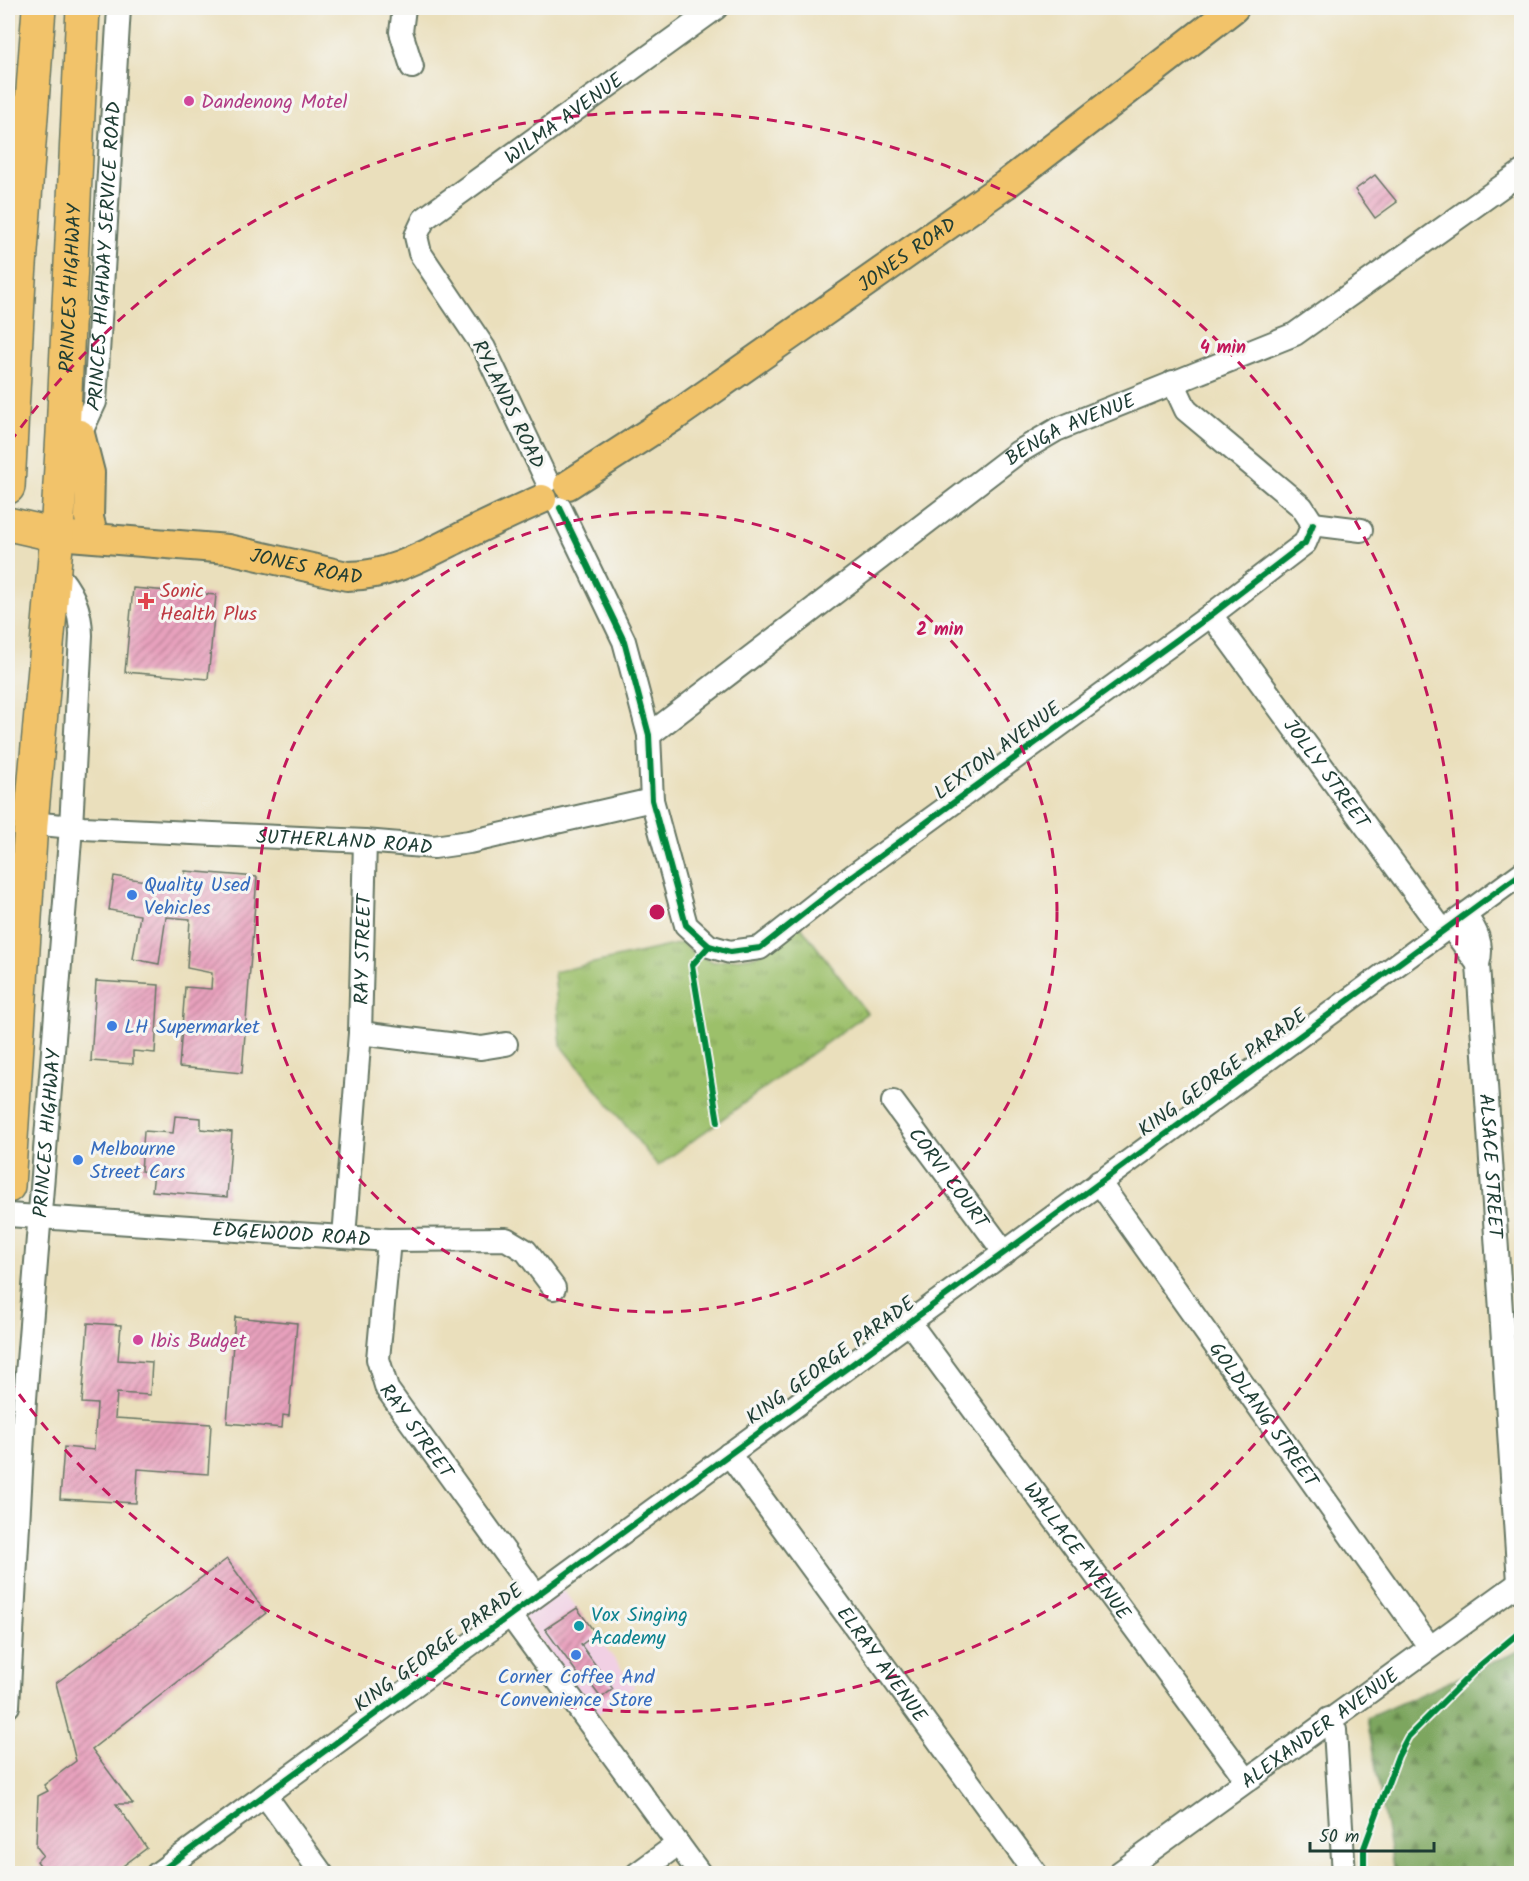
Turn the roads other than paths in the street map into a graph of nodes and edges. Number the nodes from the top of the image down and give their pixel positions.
1 (39, 8) edge
2 (83, 8) edge
3 (119, 8) edge
4 (404, 8) edge
5 (716, 8) edge
6 (1234, 8) edge
7 (80, 46) junction
8 (412, 67) dead end
9 (115, 75) junction
10 (1521, 172) edge
11 (8, 213) edge
12 (416, 236) joint
13 (16, 273) edge
14 (1173, 382) junction
15 (72, 433) junction
16 (8, 455) edge
17 (554, 493) junction
18 (8, 524) edge
19 (1313, 524) junction
20 (1361, 530) dead end
21 (57, 535) junction
22 (94, 537) junction
23 (8, 541) edge
24 (53, 569) junction
25 (1211, 615) junction
26 (649, 735) junction
27 (652, 800) junction
28 (31, 823) junction
29 (71, 827) junction
30 (364, 842) junction
31 (1521, 873) edge
32 (1453, 924) junction
33 (686, 925) joint
34 (360, 1033) junction
35 (506, 1044) dead end
36 (892, 1102) dead end
37 (1099, 1182) junction
38 (8, 1186) edge
39 (8, 1215) edge
40 (39, 1218) junction
41 (344, 1237) junction
42 (389, 1240) junction
43 (1005, 1253) junction
44 (554, 1288) dead end
45 (909, 1322) junction
46 (8, 1382) edge
47 (25, 1399) junction
48 (729, 1454) junction
49 (1520, 1581) edge
50 (536, 1595) junction
51 (510, 1615) junction
52 (1430, 1646) junction
53 (8, 1706) edge
54 (1329, 1719) junction
55 (1245, 1779) junction
56 (265, 1795) junction
57 (678, 1844) junction
58 (157, 1874) edge
59 (322, 1874) edge
60 (637, 1874) edge
61 (700, 1874) edge
62 (1036, 1874) edge
63 (1118, 1874) edge
64 (1344, 1874) edge

1 - 13 highway
2 - 7 highway, PRINCES HIGHWAY
3 - 9 street, PRINCES HIGHWAY SERVICE ROAD
4 - 8 street
5 - 12 street, WILMA AVENUE
6 - 17 main road, JONES ROAD
7 - 9 street, PRINCES HIGHWAY SERVICE ROAD
7 - 15 highway, PRINCES HIGHWAY
9 - 15 street, PRINCES HIGHWAY SERVICE ROAD
10 - 14 street, BENGA AVENUE
11 - 13 street
12 - 17 street, RYLANDS ROAD
13 - 16 highway
14 - 19 street
14 - 26 street, BENGA AVENUE
15 - 21 highway, PRINCES HIGHWAY
15 - 22 main road
17 - 22 main road, JONES ROAD
17 - 26 street, RYLANDS ROAD
18 - 21 highway
19 - 20 street
19 - 25 street, LEXTON AVENUE
21 - 22 main road, JONES ROAD
21 - 23 highway
21 - 24 highway, PRINCES HIGHWAY
24 - 28 highway, PRINCES HIGHWAY
24 - 29 street, PRINCES HIGHWAY
25 - 32 street, JOLLY STREET
25 - 33 street, LEXTON AVENUE
26 - 27 street, RYLANDS ROAD
27 - 30 street, SUTHERLAND ROAD
27 - 33 street, RYLANDS ROAD
28 - 29 street, SUTHERLAND ROAD
28 - 38 highway, PRINCES HIGHWAY
29 - 30 street, SUTHERLAND ROAD
29 - 40 street, PRINCES HIGHWAY
30 - 34 street, RAY STREET
31 - 32 street, KING GEORGE PARADE
32 - 37 street, KING GEORGE PARADE
32 - 49 street, ALSACE STREET
34 - 35 street
34 - 41 street, RAY STREET
36 - 43 street, CORVI COURT
37 - 43 street, KING GEORGE PARADE
37 - 52 street, GOLDLANG STREET
39 - 40 street, EDGEWOOD ROAD
40 - 41 street, EDGEWOOD ROAD
40 - 47 street, PRINCES HIGHWAY
41 - 42 street, EDGEWOOD ROAD
42 - 44 street, EDGEWOOD ROAD
42 - 50 street, RAY STREET
43 - 45 street, KING GEORGE PARADE
45 - 48 street, KING GEORGE PARADE
45 - 55 street, WALLACE AVENUE
46 - 47 street
47 - 53 street, PRINCES HIGHWAY
48 - 50 street, KING GEORGE PARADE
48 - 62 street, ELRAY AVENUE
49 - 52 street, ALEXANDER AVENUE
50 - 51 street, KING GEORGE PARADE
51 - 56 street, KING GEORGE PARADE
51 - 57 street
52 - 54 street, ALEXANDER AVENUE
54 - 55 street, ALEXANDER AVENUE
54 - 64 street
55 - 63 street, ALEXANDER AVENUE
56 - 58 street, KING GEORGE PARADE
56 - 59 street
57 - 60 street
57 - 61 street

